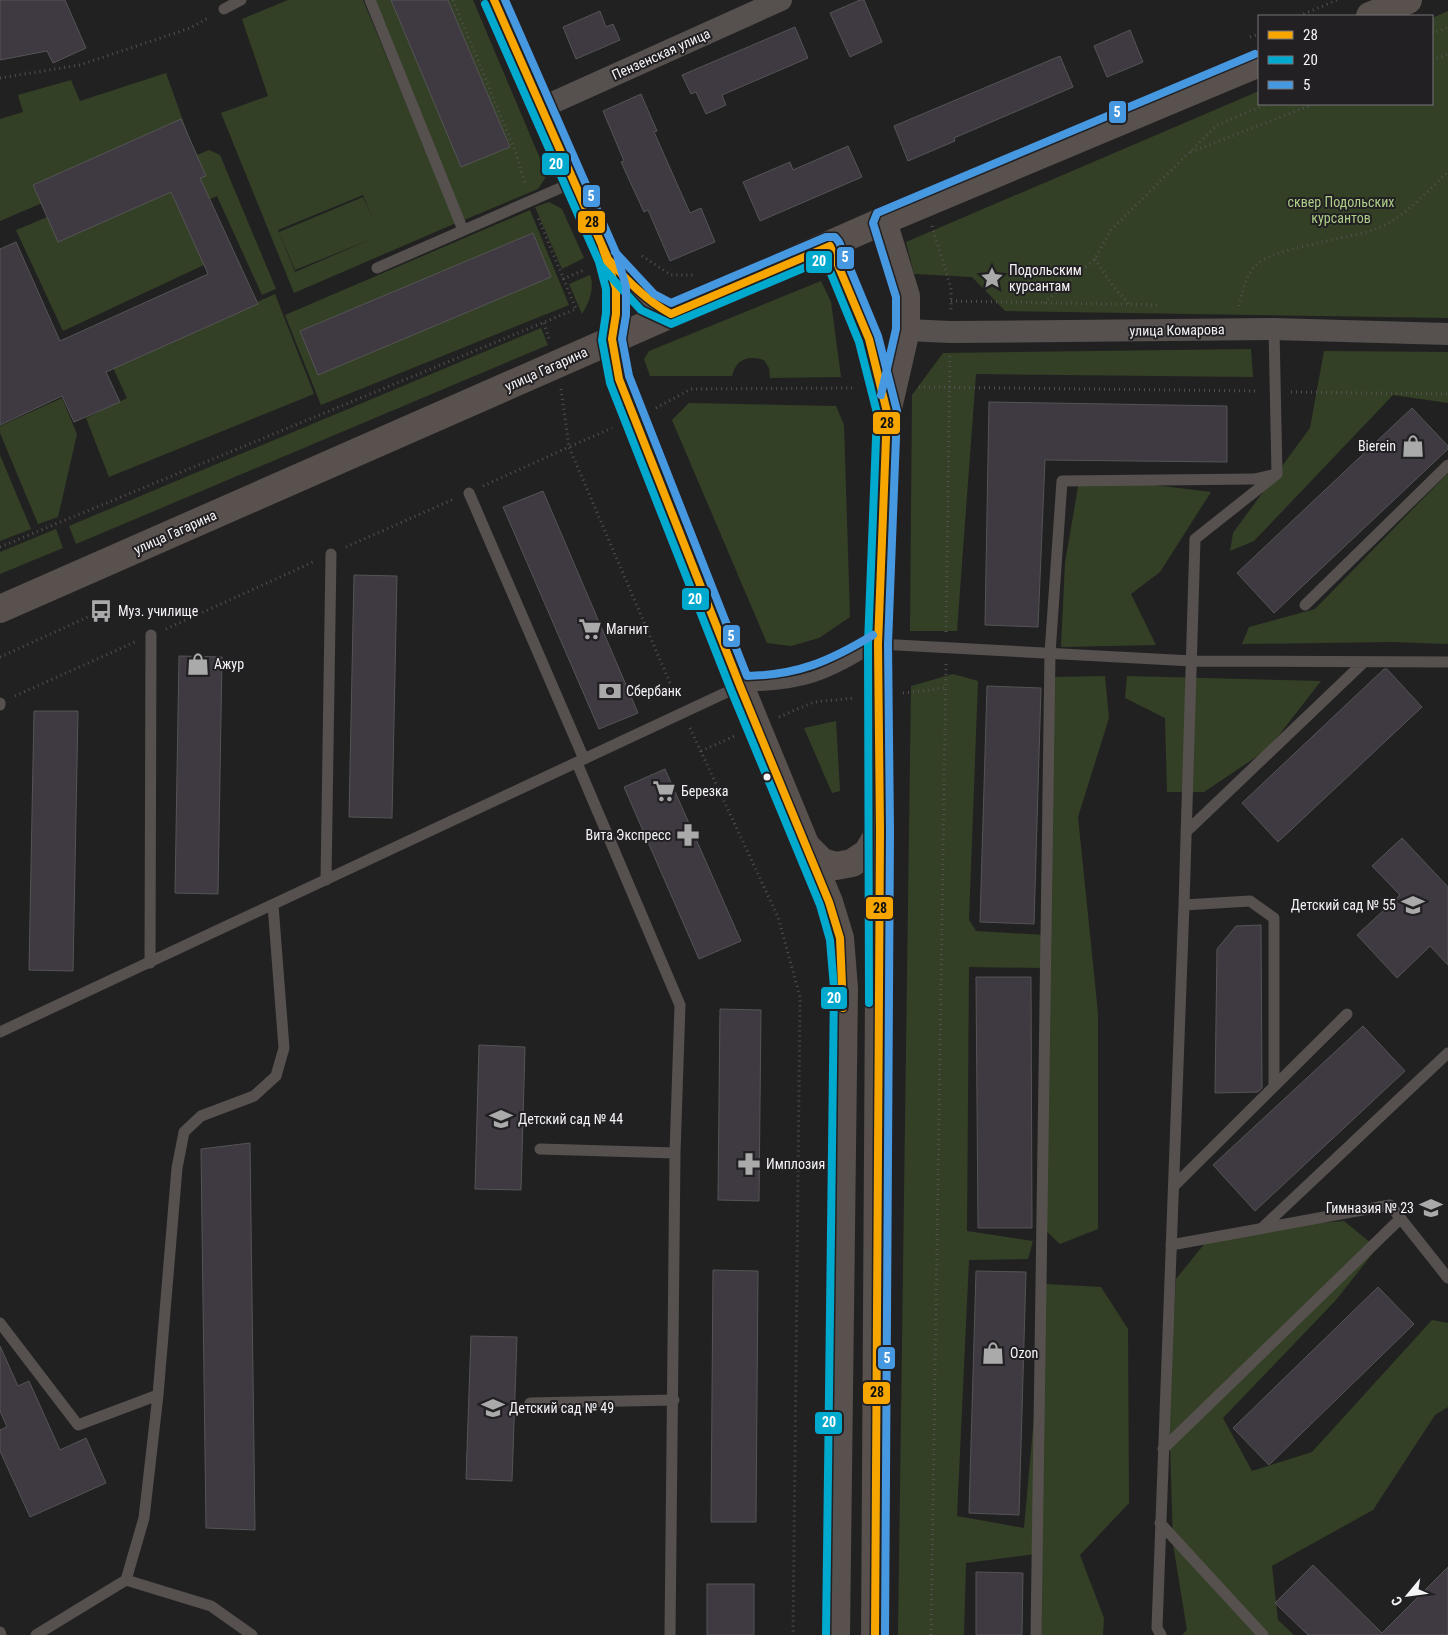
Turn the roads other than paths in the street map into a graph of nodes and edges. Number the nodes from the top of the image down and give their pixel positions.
1 (241, 0) edge
2 (370, 0) edge
3 (494, 0) edge
4 (781, 0) edge
5 (1408, 0) edge
6 (224, 9) road end
7 (1372, 15) edge
8 (1258, 63) edge
9 (541, 108) junction
10 (574, 182) junction
11 (884, 221) junction
12 (463, 230) junction
13 (830, 246) junction
14 (608, 260) junction
15 (377, 268) dead end
16 (671, 314) junction
17 (1274, 329) junction
18 (906, 330) junction
19 (1448, 334) edge
20 (612, 340) junction
21 (888, 395) junction
22 (1448, 465) edge
23 (1277, 474) junction
24 (469, 492) road end
25 (331, 554) road end
26 (1305, 605) dead end
27 (0, 610) edge
28 (151, 635) road end
29 (878, 644) junction
30 (1050, 653) junction
31 (1192, 661) junction
32 (1448, 662) edge
33 (1363, 663) junction
34 (740, 686) junction
35 (581, 761) junction
36 (880, 831) junction
37 (1186, 832) junction
38 (807, 846) junction
39 (326, 880) junction
40 (273, 905) junction
41 (1184, 905) junction
42 (150, 963) junction
43 (1347, 1014) dead end
44 (0, 1032) edge
45 (1448, 1053) edge
46 (1274, 1085) junction
47 (540, 1149) dead end
48 (675, 1153) junction
49 (1174, 1186) junction
50 (1400, 1218) junction
51 (1261, 1229) junction
52 (1171, 1245) junction
53 (1448, 1278) edge
54 (0, 1323) edge
55 (158, 1395) junction
56 (674, 1400) junction
57 (530, 1403) dead end
58 (1163, 1449) junction
59 (1160, 1523) junction
60 (126, 1580) junction
61 (36, 1635) edge
62 (252, 1635) edge
63 (670, 1635) edge
64 (836, 1635) edge
65 (875, 1635) edge
66 (1036, 1635) edge
67 (1161, 1635) edge
68 (1263, 1635) edge

1 - 6 lane
2 - 12 lane
3 - 9 main road
4 - 9 street, Пензенская улица
5 - 7 main road
8 - 11 main road, улица Гагарина
9 - 10 main road
10 - 12 lane
10 - 14 main road
11 - 13 main road, улица Гагарина
11 - 18 main road
12 - 15 lane
13 - 16 main road, улица Гагарина
13 - 21 main road
14 - 16 main road
14 - 20 main road
16 - 20 main road, улица Гагарина
17 - 18 street, улица Комарова
17 - 19 street, улица Комарова
17 - 23 lane
18 - 21 main road
20 - 27 main road, улица Гагарина
20 - 34 main road
21 - 29 main road
22 - 26 lane
23 - 30 lane
23 - 31 lane
24 - 35 lane
25 - 39 lane
28 - 42 lane
29 - 30 lane
29 - 34 lane
29 - 36 main road
30 - 31 lane
30 - 66 lane
31 - 33 lane
31 - 37 lane
32 - 33 lane
33 - 37 lane
34 - 35 lane
34 - 38 main road
35 - 39 lane
35 - 48 lane
36 - 38 main road
36 - 65 main road
37 - 41 lane
38 - 64 main road
39 - 40 lane
40 - 42 lane
40 - 55 lane
41 - 46 lane
41 - 49 lane
42 - 44 lane
43 - 46 lane
45 - 51 lane
46 - 49 lane
47 - 48 lane
48 - 56 lane
49 - 52 lane
50 - 51 lane
50 - 53 lane
50 - 58 lane
51 - 52 lane
52 - 58 lane
54 - 55 lane
55 - 60 lane
56 - 57 lane
56 - 63 lane
58 - 59 lane
59 - 67 lane
59 - 68 lane
60 - 61 lane
60 - 62 lane

